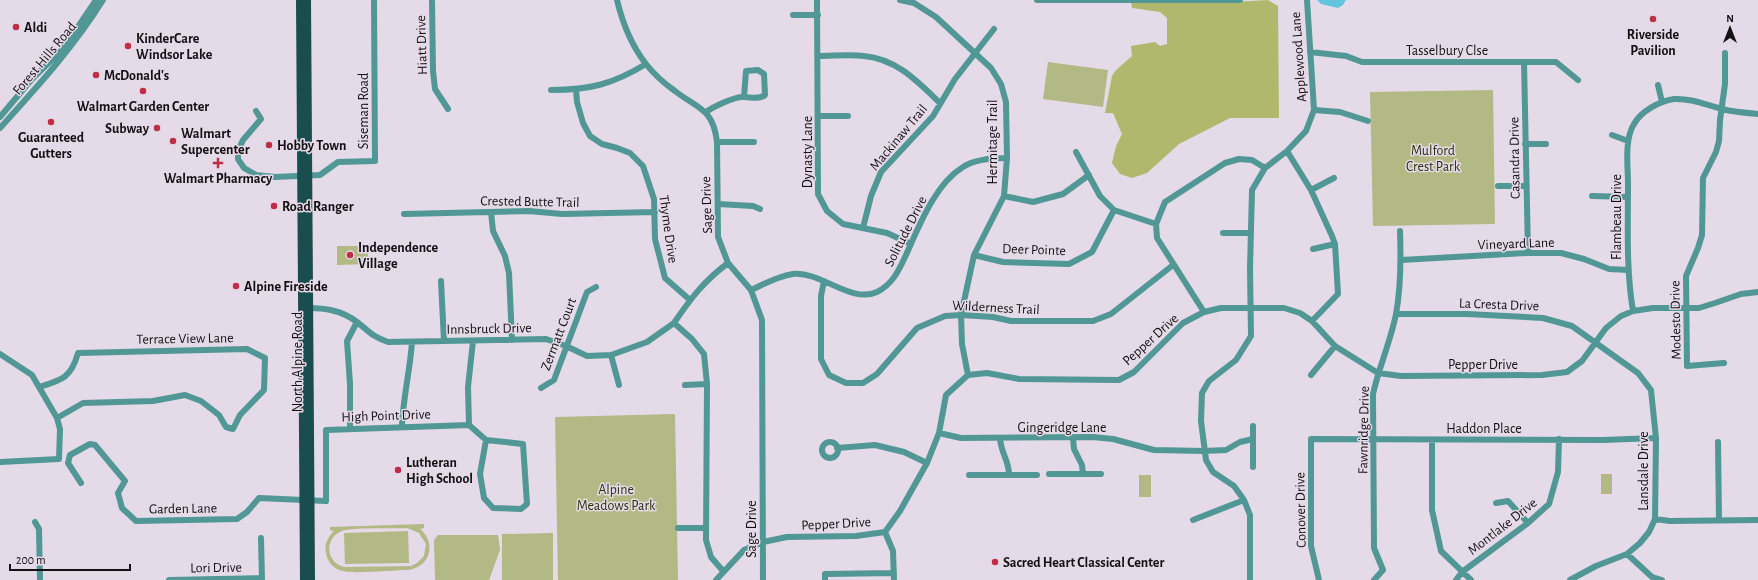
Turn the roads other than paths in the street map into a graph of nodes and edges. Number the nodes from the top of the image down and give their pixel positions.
1 (96, 0) edge
2 (103, 0) edge
3 (374, 0) edge
4 (432, 0) edge
5 (617, 0) edge
6 (817, 0) edge
7 (900, 0) edge
8 (1037, 0) edge
9 (1240, 0) edge
10 (1306, 0) edge
11 (915, 1) edge
12 (304, 2) edge
13 (792, 15) dead end
14 (818, 15) junction
15 (994, 29) dead end
16 (1310, 52) junction
17 (975, 53) junction
18 (1725, 53) dead end
19 (818, 56) junction
20 (1524, 62) junction
21 (646, 64) junction
22 (1578, 80) dead end
23 (1658, 85) dead end
24 (576, 89) junction
25 (551, 90) dead end
26 (744, 97) junction
27 (1662, 102) junction
28 (940, 103) junction
29 (448, 108) dead end
30 (1722, 109) junction
31 (1314, 110) junction
32 (256, 111) dead end
33 (706, 112) junction
34 (1758, 114) edge
35 (818, 116) junction
36 (848, 116) dead end
37 (0, 117) edge
38 (1368, 121) dead end
39 (0, 128) edge
40 (1612, 135) dead end
41 (1628, 140) junction
42 (717, 142) junction
43 (754, 142) dead end
44 (1525, 144) junction
45 (1546, 144) dead end
46 (1287, 151) junction
47 (1076, 152) dead end
48 (1007, 158) junction
49 (1265, 168) junction
50 (305, 175) junction
51 (1089, 175) junction
52 (1334, 178) dead end
53 (1498, 186) dead end
54 (1526, 186) junction
55 (1311, 190) junction
56 (1004, 196) junction
57 (1592, 196) dead end
58 (1628, 198) junction
59 (718, 204) junction
60 (760, 209) dead end
61 (1114, 210) junction
62 (491, 212) junction
63 (655, 212) junction
64 (404, 214) dead end
65 (1156, 224) junction
66 (863, 228) junction
67 (1400, 231) dead end
68 (1223, 233) dead end
69 (1251, 233) junction
70 (911, 244) junction
71 (1335, 244) junction
72 (1313, 249) dead end
73 (1528, 253) junction
74 (974, 255) junction
75 (1402, 260) junction
76 (728, 263) junction
77 (1173, 265) junction
78 (1628, 270) junction
79 (824, 280) junction
80 (442, 281) dead end
81 (596, 287) dead end
82 (751, 290) junction
83 (1758, 292) edge
84 (690, 300) junction
85 (306, 308) junction
86 (1685, 308) junction
87 (1251, 309) junction
88 (1633, 311) junction
89 (1204, 312) junction
90 (1396, 314) junction
91 (961, 315) junction
92 (1312, 321) junction
93 (357, 322) junction
94 (674, 323) junction
95 (512, 340) junction
96 (444, 341) junction
97 (473, 341) junction
98 (412, 342) junction
99 (1595, 342) junction
100 (566, 346) junction
101 (1335, 346) junction
102 (0, 354) edge
103 (611, 355) junction
104 (1724, 364) dead end
105 (1378, 372) junction
106 (968, 375) junction
107 (1311, 375) dead end
108 (707, 384) junction
109 (619, 385) dead end
110 (686, 385) dead end
111 (39, 387) junction
112 (540, 388) dead end
113 (57, 418) junction
114 (469, 425) junction
115 (402, 426) junction
116 (1253, 426) dead end
117 (350, 428) junction
118 (939, 433) junction
119 (1000, 438) junction
120 (1073, 438) junction
121 (1373, 438) junction
122 (1656, 438) junction
123 (1253, 439) junction
124 (1311, 439) joint
125 (1559, 439) junction
126 (486, 440) junction
127 (1432, 440) junction
128 (1718, 442) dead end
129 (837, 448) dead end
130 (1204, 451) junction
131 (0, 462) edge
132 (927, 463) junction
133 (1253, 467) dead end
134 (1049, 474) dead end
135 (1083, 474) junction
136 (1101, 474) dead end
137 (968, 475) dead end
138 (1009, 475) junction
139 (1037, 475) dead end
140 (81, 483) dead end
141 (307, 500) junction
142 (1244, 500) junction
143 (1496, 503) dead end
144 (1656, 518) junction
145 (1193, 520) dead end
146 (1719, 520) junction
147 (1758, 520) edge
148 (35, 522) dead end
149 (1528, 523) junction
150 (678, 528) dead end
151 (706, 528) junction
152 (885, 532) junction
153 (262, 538) dead end
154 (763, 542) junction
155 (1627, 554) junction
156 (723, 571) junction
157 (1462, 572) junction
158 (825, 577) edge
159 (894, 577) edge
160 (262, 579) edge
161 (40, 580) edge
162 (169, 580) edge
163 (304, 580) edge
164 (311, 580) edge
165 (716, 580) edge
166 (763, 580) edge
167 (1250, 580) edge
168 (1319, 580) edge
169 (1374, 580) edge
170 (1456, 580) edge
171 (1471, 580) edge
172 (1570, 580) edge
173 (1662, 580) edge

1 - 37 street, Forest Hills Road
2 - 39 street, Forest Hills Road
3 - 50 street, Siseman Road
4 - 29 street, Hiatt Drive
5 - 21 street, Sage Drive
6 - 14 street, Dynasty Lane
7 - 11 street
8 - 9 street
10 - 16 street, Applewood Lane
11 - 17 street, Hermitage Trail
12 - 50 main road, North Alpine Road
13 - 14 street
14 - 19 street, Dynasty Lane
15 - 17 street, Mackinaw Trail
16 - 20 street, Tasselbury Clse
16 - 31 street, Applewood Lane
17 - 28 street, Mackinaw Trail
17 - 48 street, Hermitage Trail
18 - 30 street, Modesto Drive
19 - 28 street
19 - 35 street, Dynasty Lane
20 - 22 street, Tasselbury Clse
20 - 44 street, Casandra Drive
21 - 24 street
21 - 33 street, Sage Drive
23 - 27 street
24 - 25 street
24 - 63 street, Thyme Drive
26 - 26 street
26 - 33 street
27 - 30 street
27 - 41 street
28 - 66 street, Mackinaw Trail
30 - 34 street
30 - 86 street, Modesto Drive
31 - 38 street
31 - 46 street, Applewood Lane
32 - 50 street, Siseman Road
33 - 42 street, Sage Drive
35 - 36 street
35 - 66 street, Dynasty Lane
40 - 41 street
41 - 58 street, Flambeau Drive
42 - 43 street
42 - 59 street, Sage Drive
44 - 45 street
44 - 54 street, Casandra Drive
46 - 49 street, Applewood Lane
46 - 55 street
47 - 51 street
48 - 56 street, Hermitage Trail
48 - 70 street, Solitude Drive
49 - 65 street
49 - 69 street, Applewood Lane
50 - 85 main road, North Alpine Road
51 - 56 street
51 - 61 street
52 - 55 street
53 - 54 street
54 - 73 street, Casandra Drive
55 - 71 street
56 - 74 street, Hermitage Trail
57 - 58 street
58 - 78 street, Flambeau Drive
59 - 60 street
59 - 76 street, Sage Drive
61 - 65 street
61 - 74 street, Deer Pointe
62 - 63 street, Crested Butte Trail
62 - 64 street, Crested Butte Trail
62 - 95 street
63 - 84 street, Thyme Drive
65 - 77 street
66 - 70 street, Dynasty Lane
67 - 75 street, Fawnridge Drive
68 - 69 street
69 - 87 street, Applewood Lane
70 - 79 street, Solitude Drive
71 - 72 street
71 - 92 street
73 - 75 street, Vineyard Lane
73 - 78 street, Vineyard Lane
74 - 91 street, Hermitage Trail
75 - 90 street, Fawnridge Drive
76 - 82 street, Sage Drive
76 - 84 street, Innsbruck Drive
77 - 89 street
77 - 91 street, Wilderness Trail
78 - 88 street, Flambeau Drive
79 - 82 street, Solitude Drive
79 - 91 street, Wilderness Trail
80 - 96 street
81 - 100 street, Zermatt Court
82 - 154 street, Sage Drive
83 - 86 street, Pepper Drive
84 - 94 street, Innsbruck Drive
85 - 93 street, Innsbruck Drive
85 - 141 main road, North Alpine Road
86 - 88 street, Pepper Drive
86 - 104 street, Modesto Drive
87 - 89 street, Pepper Drive
87 - 92 street, Pepper Drive
87 - 130 street, Applewood Lane
88 - 99 street, Pepper Drive
89 - 106 street, Pepper Drive
90 - 99 street, La Cresta Drive
90 - 105 street, Fawnridge Drive
91 - 106 street, Hermitage Trail
92 - 101 street, Pepper Drive
93 - 98 street, Innsbruck Drive
93 - 117 street
94 - 103 street, Innsbruck Drive
94 - 108 street
95 - 97 street, Innsbruck Drive
95 - 100 street, Innsbruck Drive
96 - 97 street, Innsbruck Drive
96 - 98 street, Innsbruck Drive
97 - 114 street
98 - 115 street
99 - 105 street, Pepper Drive
99 - 122 street, Lansdale Drive
100 - 103 street, Innsbruck Drive
100 - 112 street, Zermatt Court
101 - 105 street, Pepper Drive
101 - 107 street
102 - 111 street
103 - 109 street
105 - 121 street, Fawnridge Drive
106 - 118 street, Pepper Drive
108 - 110 street
108 - 151 street
111 - 113 street
111 - 113 street, Terrace View Lane
113 - 131 street
114 - 115 street, High Point Drive
114 - 126 street
115 - 117 street, High Point Drive
116 - 123 street
117 - 141 street, High Point Drive
118 - 119 street, Gingeridge Lane
118 - 132 street, Pepper Drive
119 - 120 street, Gingeridge Lane
119 - 138 street
120 - 130 street, Gingeridge Lane
120 - 135 street
121 - 124 street, Haddon Place
121 - 127 street, Haddon Place
121 - 169 street, Fawnridge Drive
122 - 125 street, Haddon Place
122 - 144 street, Lansdale Drive
123 - 130 street, Gingeridge Lane
123 - 133 street
124 - 168 street, Conover Drive
125 - 127 street, Haddon Place
125 - 149 street, Montlake Drive
126 - 126 street
127 - 157 street
128 - 146 street
129 - 132 street
130 - 142 street, Applewood Lane
132 - 152 street, Pepper Drive
134 - 135 street
135 - 136 street
137 - 138 street
138 - 139 street
140 - 141 street, Garden Lane
141 - 163 main road, North Alpine Road
141 - 164 main road, North Alpine Road
142 - 145 street
142 - 167 street, Applewood Lane
143 - 149 street
144 - 146 street
144 - 155 street, Lansdale Drive
146 - 147 street
148 - 161 street
149 - 157 street, Montlake Drive
150 - 151 street
151 - 156 street
152 - 154 street, Pepper Drive
152 - 159 street
153 - 160 street
154 - 156 street, Pepper Drive
154 - 166 street, Sage Drive
155 - 172 street, Lansdale Drive
155 - 173 street
156 - 165 street, Pepper Drive
157 - 170 street, Montlake Drive
157 - 171 street
158 - 159 street
160 - 162 street, Lori Drive

